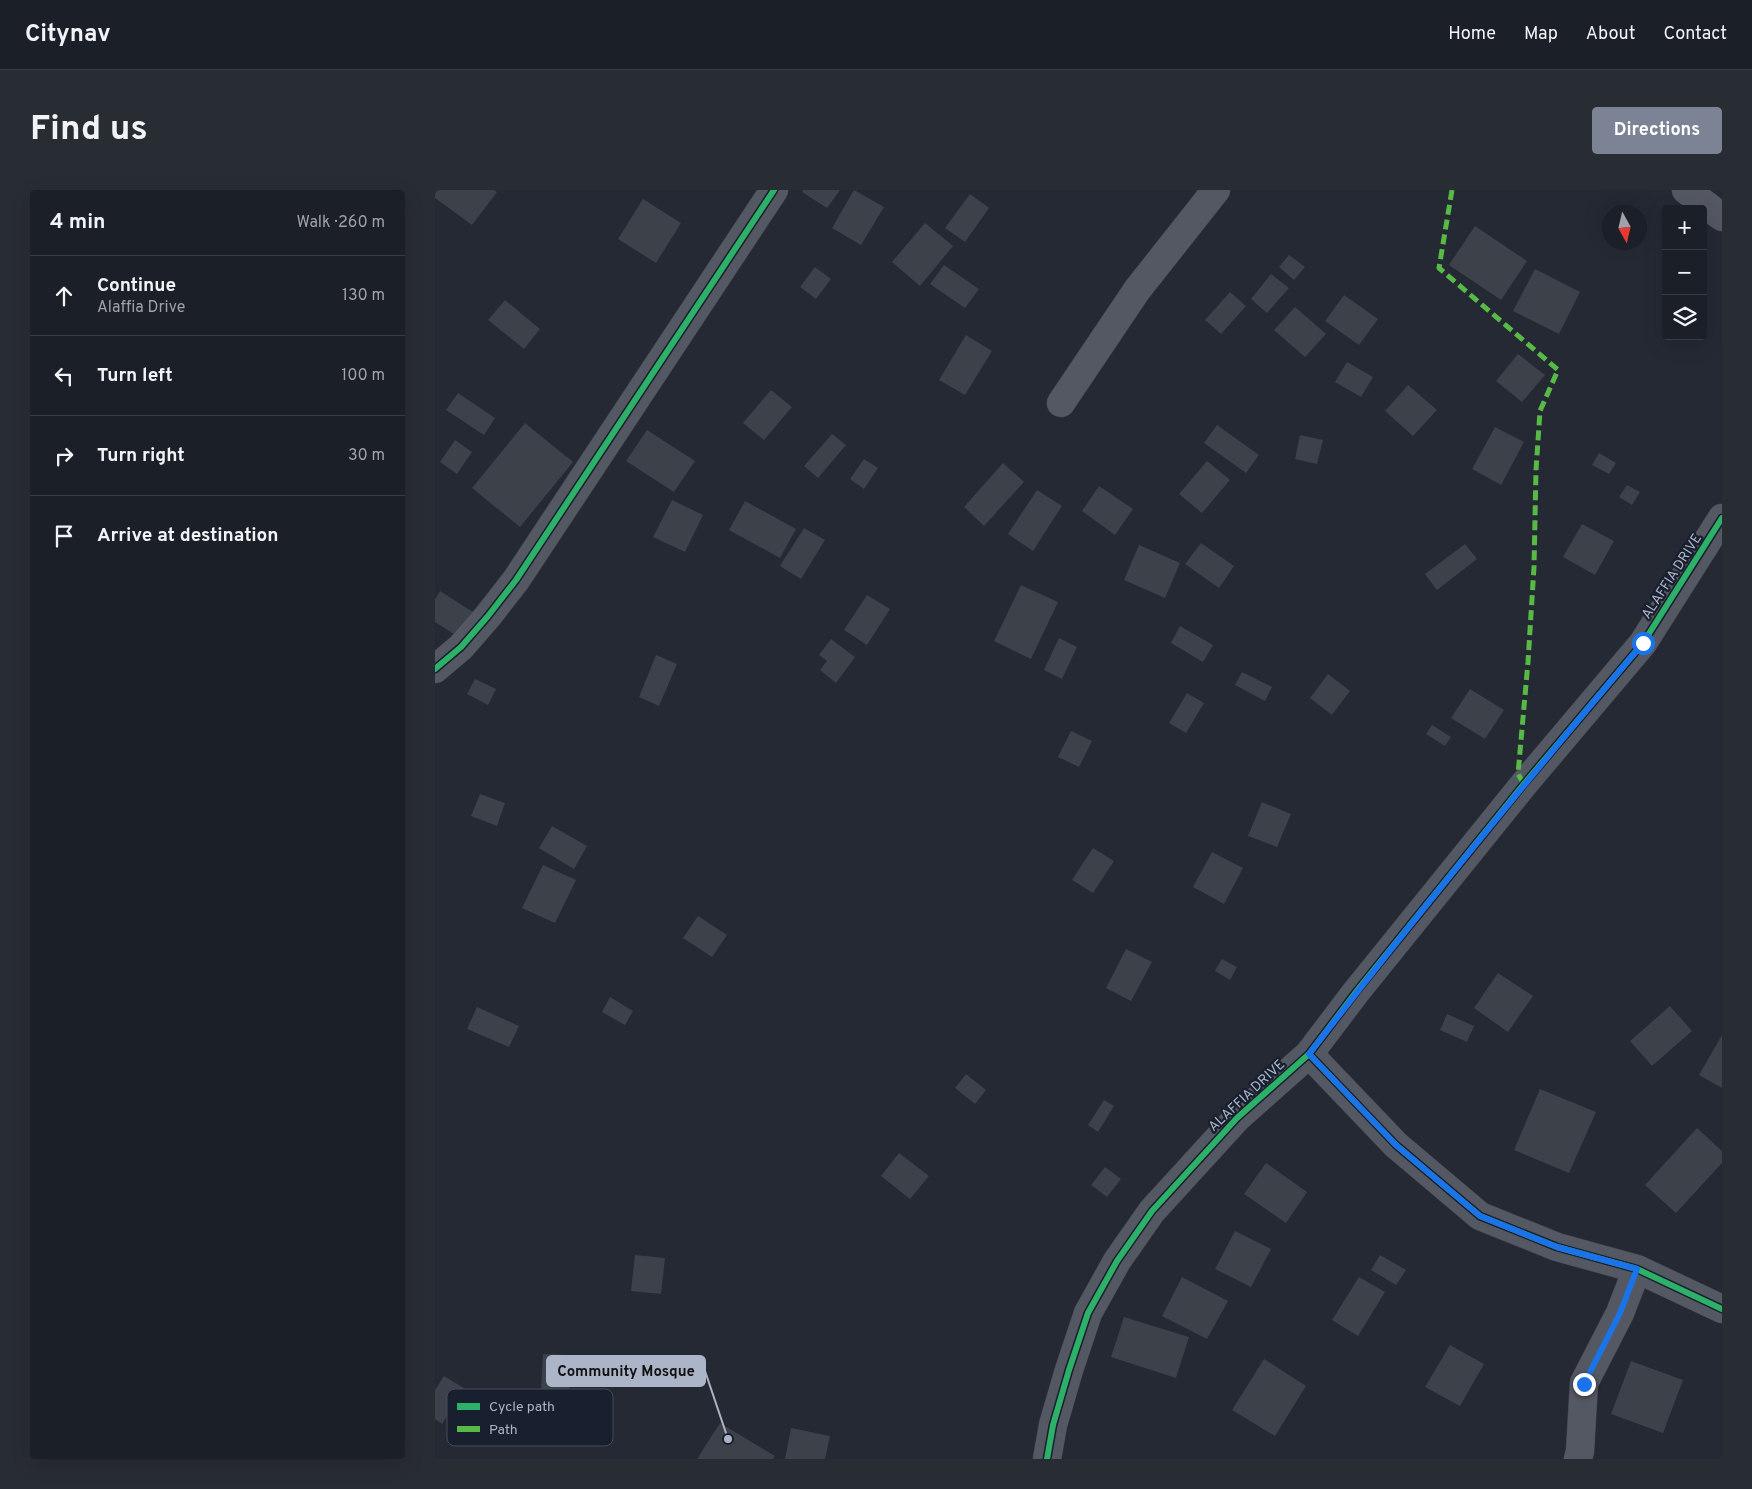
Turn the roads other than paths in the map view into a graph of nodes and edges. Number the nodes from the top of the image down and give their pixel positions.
1 (774, 190) edge
2 (1216, 190) edge
3 (1686, 190) edge
4 (1722, 217) edge
5 (1061, 403) dead end
6 (1722, 518) edge
7 (435, 670) edge
8 (1309, 1054) junction
9 (1637, 1269) junction
10 (1722, 1309) edge
11 (1047, 1459) edge
12 (1578, 1459) edge

1 - 7 street
2 - 5 street
3 - 4 street
6 - 8 street, ALAFFIA DRIVE
8 - 9 street
8 - 11 street, ALAFFIA DRIVE
9 - 10 street
9 - 12 street

